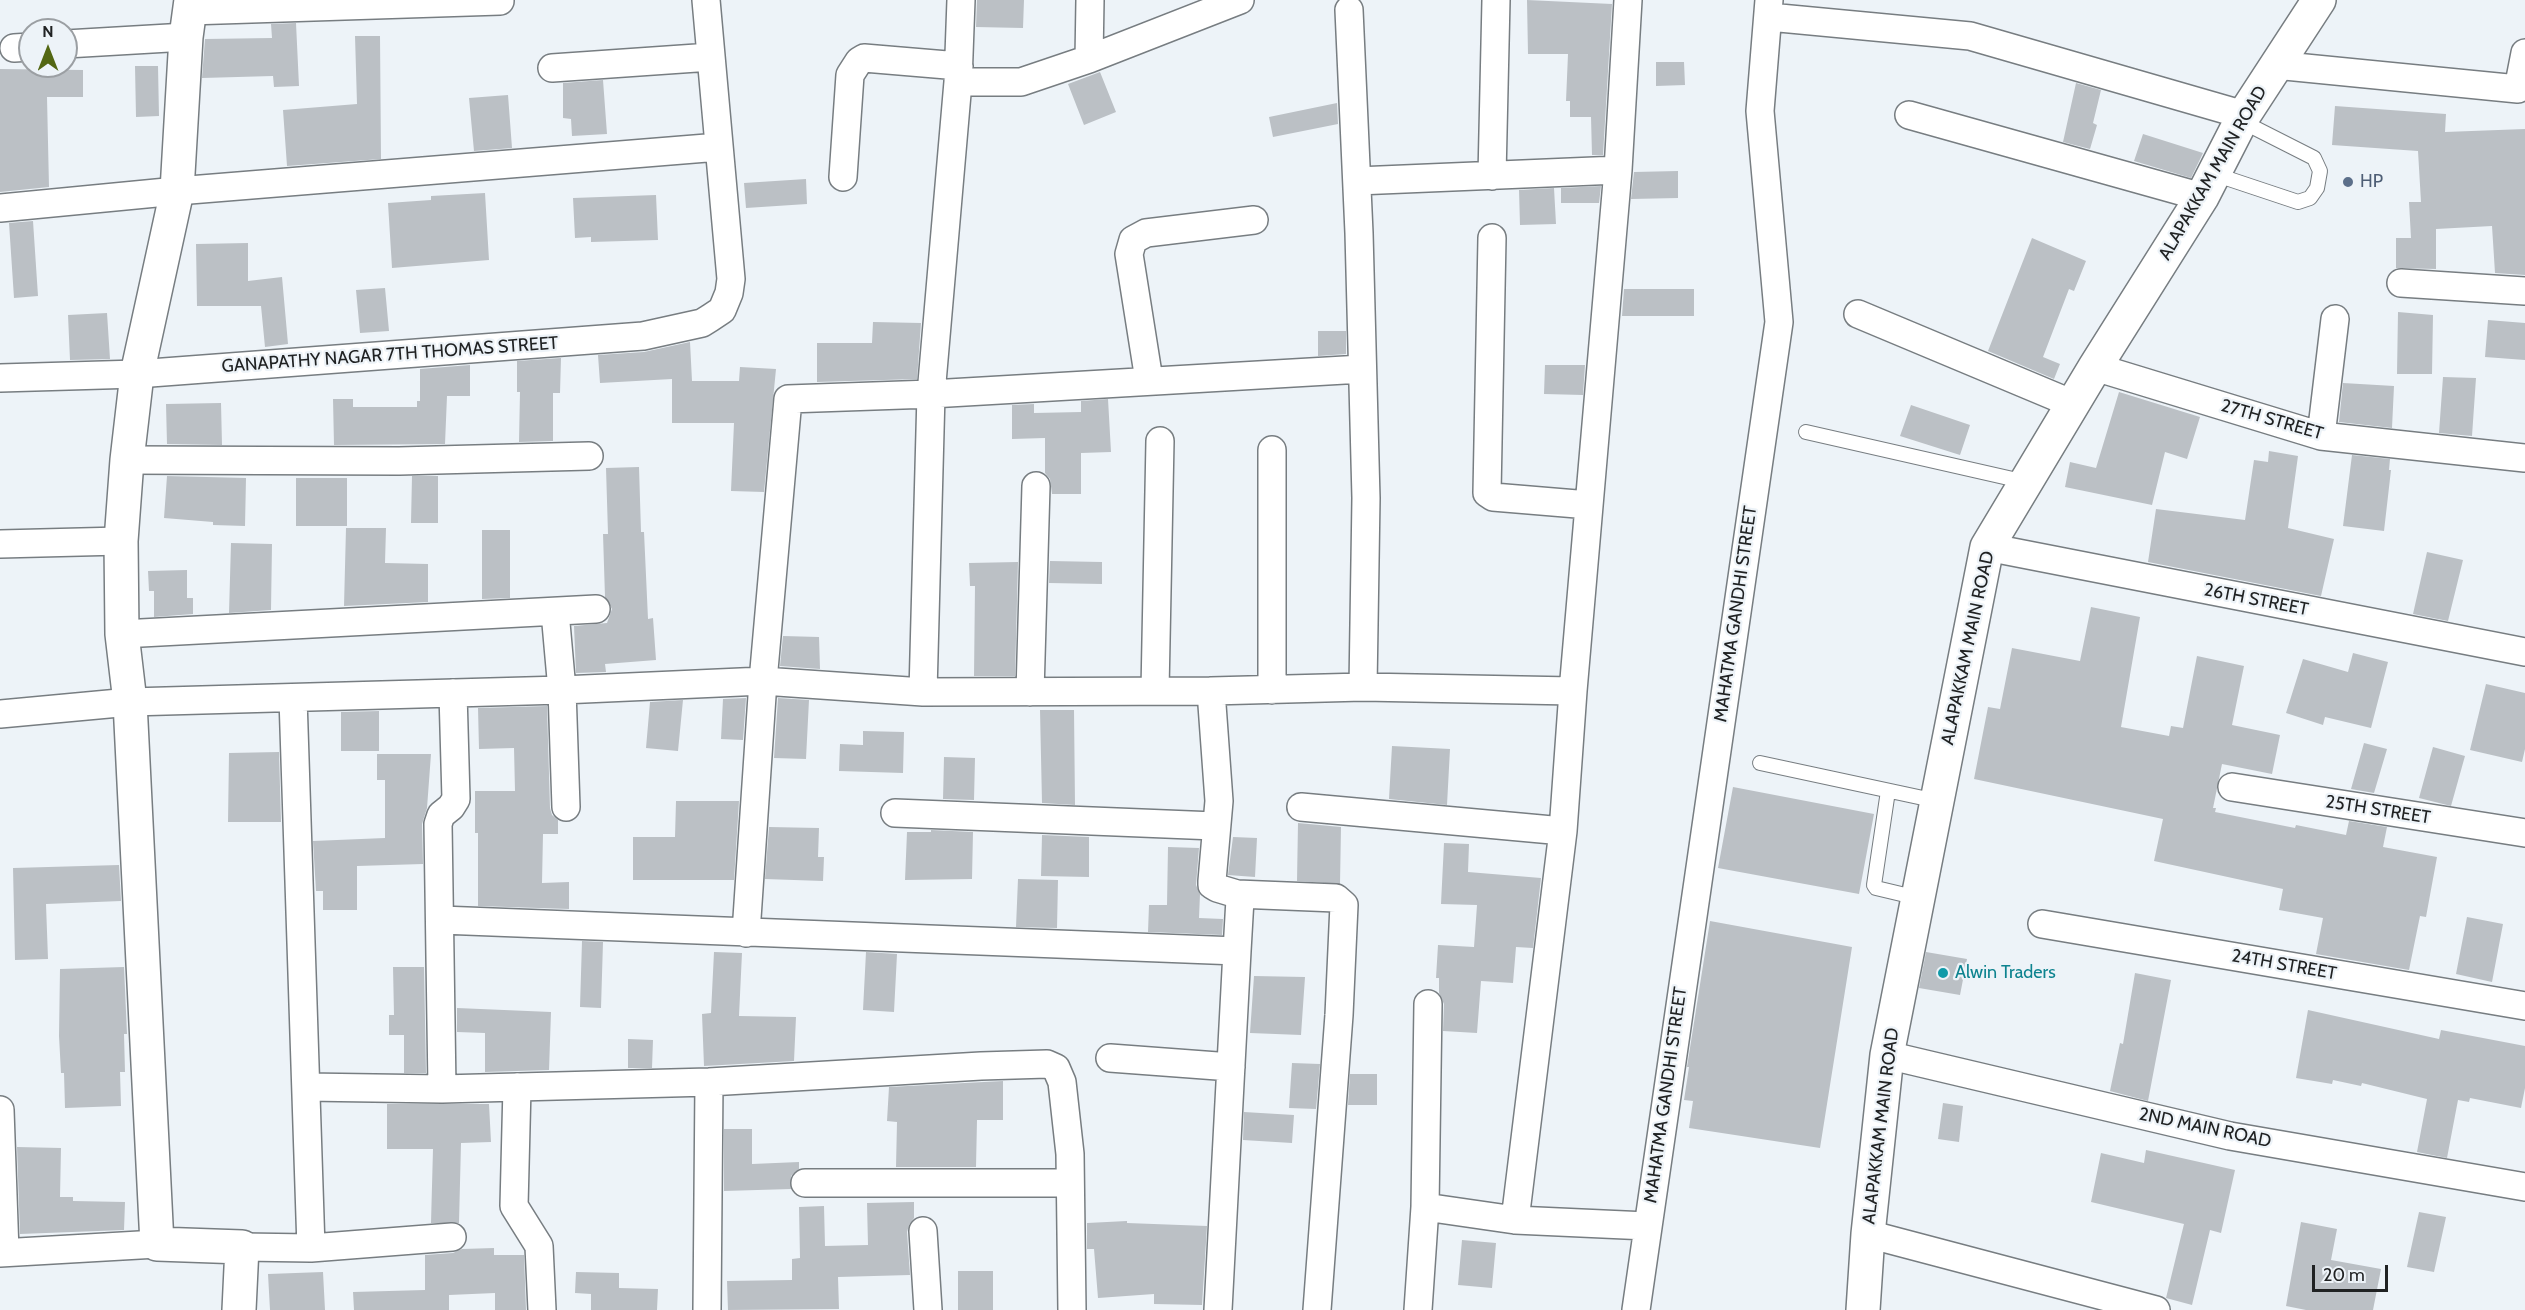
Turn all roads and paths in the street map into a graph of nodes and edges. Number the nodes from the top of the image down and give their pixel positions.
1 (706, 0) edge
2 (961, 0) edge
3 (1090, 0) edge
4 (1496, 0) edge
5 (1628, 0) edge
6 (2319, 0) edge
7 (500, 1) edge
8 (1228, 2) edge
9 (1769, 8) edge
10 (1349, 10) dead end
11 (188, 16) edge
12 (78, 41) edge
13 (2525, 52) edge
14 (711, 57) junction
15 (1089, 59) junction
16 (2275, 65) junction
17 (552, 68) dead end
18 (958, 74) junction
19 (1909, 114) dead end
20 (2242, 118) junction
21 (719, 147) junction
22 (1618, 170) junction
23 (1492, 176) junction
24 (843, 177) dead end
25 (1357, 181) junction
26 (2208, 186) junction
27 (177, 191) junction
28 (0, 208) edge
29 (1254, 220) dead end
30 (1492, 238) dead end
31 (2401, 283) dead end
32 (2525, 291) edge
33 (1858, 314) dead end
34 (2336, 319) dead end
35 (2095, 367) junction
36 (1362, 369) junction
37 (137, 374) junction
38 (0, 378) edge
39 (1149, 380) junction
40 (932, 394) junction
41 (2073, 404) junction
42 (1806, 432) dead end
43 (2321, 436) junction
44 (1160, 441) dead end
45 (1272, 450) dead end
46 (588, 456) dead end
47 (2525, 458) edge
48 (128, 460) junction
49 (2026, 482) junction
50 (1036, 486) dead end
51 (1589, 505) junction
52 (121, 541) junction
53 (0, 544) edge
54 (1987, 548) junction
55 (596, 609) dead end
56 (555, 612) junction
57 (122, 634) junction
58 (2525, 652) edge
59 (763, 681) junction
60 (1363, 687) junction
61 (562, 690) junction
62 (1155, 690) junction
63 (1272, 690) junction
64 (1211, 691) junction
65 (1573, 691) junction
66 (923, 692) junction
67 (1030, 692) junction
68 (453, 693) junction
69 (293, 698) junction
70 (130, 702) junction
71 (0, 714) edge
72 (1760, 763) dead end
73 (2232, 788) dead end
74 (1888, 791) junction
75 (1937, 801) junction
76 (566, 807) dead end
77 (1301, 807) dead end
78 (895, 813) dead end
79 (1215, 826) junction
80 (1563, 831) junction
81 (2525, 833) edge
82 (1237, 894) junction
83 (1918, 898) junction
84 (441, 920) junction
85 (2042, 924) dead end
86 (747, 933) junction
87 (1238, 951) junction
88 (1428, 1004) dead end
89 (2525, 1006) edge
90 (1887, 1055) junction
91 (1110, 1058) dead end
92 (1231, 1067) junction
93 (709, 1082) junction
94 (306, 1087) junction
95 (517, 1087) junction
96 (442, 1089) junction
97 (0, 1110) edge
98 (805, 1183) dead end
99 (1070, 1183) junction
100 (2525, 1187) edge
101 (1425, 1207) junction
102 (1515, 1220) junction
103 (1647, 1226) junction
104 (923, 1231) dead end
105 (1868, 1234) junction
106 (452, 1237) dead end
107 (157, 1244) junction
108 (242, 1247) junction
109 (311, 1248) junction
110 (3, 1252) edge
111 (2074, 1299) edge
112 (239, 1310) edge
113 (542, 1310) edge
114 (707, 1310) edge
115 (928, 1310) edge
116 (1072, 1310) edge
117 (1218, 1310) edge
118 (1317, 1310) edge
119 (1418, 1310) edge
120 (1636, 1310) edge
121 (1863, 1310) edge
122 (2156, 1310) edge

1 - 14 street, GANAPATHY NAGAR 7TH THOMAS STREET
2 - 18 street
3 - 15 street
4 - 23 street
5 - 22 street
6 - 16 main road, ALAPAKKAM MAIN ROAD
7 - 11 street
8 - 15 street
9 - 20 street
9 - 103 street, MAHATMA GANDHI STREET
10 - 25 street
11 - 12 street
11 - 27 main road
13 - 16 street
14 - 17 street
14 - 21 street, GANAPATHY NAGAR 7TH THOMAS STREET
15 - 18 street
16 - 20 main road, ALAPAKKAM MAIN ROAD
18 - 24 street
18 - 40 street
19 - 26 street
20 - 26 main road, ALAPAKKAM MAIN ROAD
20 - 26 lane
21 - 27 street
21 - 37 street, GANAPATHY NAGAR 7TH THOMAS STREET
22 - 23 street
22 - 51 street
23 - 25 street
25 - 36 street
26 - 35 main road, ALAPAKKAM MAIN ROAD
27 - 28 street
27 - 37 main road
29 - 39 street
30 - 51 street
31 - 32 street
33 - 41 street
34 - 43 street
35 - 41 main road, ALAPAKKAM MAIN ROAD
35 - 43 street, 27TH STREET
36 - 39 street
36 - 60 street
37 - 38 street, GANAPATHY NAGAR 7TH THOMAS STREET
37 - 48 main road
39 - 40 street
40 - 59 street
40 - 66 street
41 - 49 main road, ALAPAKKAM MAIN ROAD
42 - 49 lane
43 - 47 street, 27TH STREET
44 - 62 street
45 - 63 street
46 - 48 street
48 - 52 main road
49 - 54 main road, ALAPAKKAM MAIN ROAD
50 - 67 street
51 - 65 street
52 - 53 street
52 - 57 main road
54 - 58 street, 26TH STREET
54 - 75 main road, ALAPAKKAM MAIN ROAD
55 - 56 street
56 - 57 street
56 - 61 street
57 - 70 main road
59 - 61 street
59 - 66 street
59 - 86 street
60 - 63 street
60 - 65 street
61 - 68 street
61 - 76 street
62 - 64 street
62 - 67 street
63 - 64 street
64 - 79 street
65 - 80 street
66 - 67 street
68 - 69 street
68 - 84 street
69 - 70 street
69 - 94 street
70 - 71 street
70 - 107 main road
72 - 74 lane
73 - 81 street, 25TH STREET
74 - 75 lane
74 - 83 lane
75 - 83 main road, ALAPAKKAM MAIN ROAD
77 - 80 street
78 - 79 street
79 - 82 street
80 - 102 street
82 - 87 street
82 - 118 street
83 - 90 main road, ALAPAKKAM MAIN ROAD
84 - 86 street
84 - 96 street
85 - 89 street, 24TH STREET
86 - 87 street
87 - 92 street
88 - 101 street
90 - 100 street, 2ND MAIN ROAD
90 - 105 main road, ALAPAKKAM MAIN ROAD
91 - 92 street
92 - 117 street
93 - 95 street
93 - 99 street
93 - 114 street
94 - 96 street
94 - 109 street
95 - 96 street
95 - 113 street
97 - 110 street
98 - 99 street
99 - 116 street
101 - 102 street
101 - 119 street
102 - 103 street
103 - 120 street, MAHATMA GANDHI STREET
104 - 115 street
105 - 111 street
105 - 121 main road, ALAPAKKAM MAIN ROAD
106 - 109 street
107 - 108 main road
107 - 110 street
108 - 109 street
108 - 112 main road
111 - 122 street

